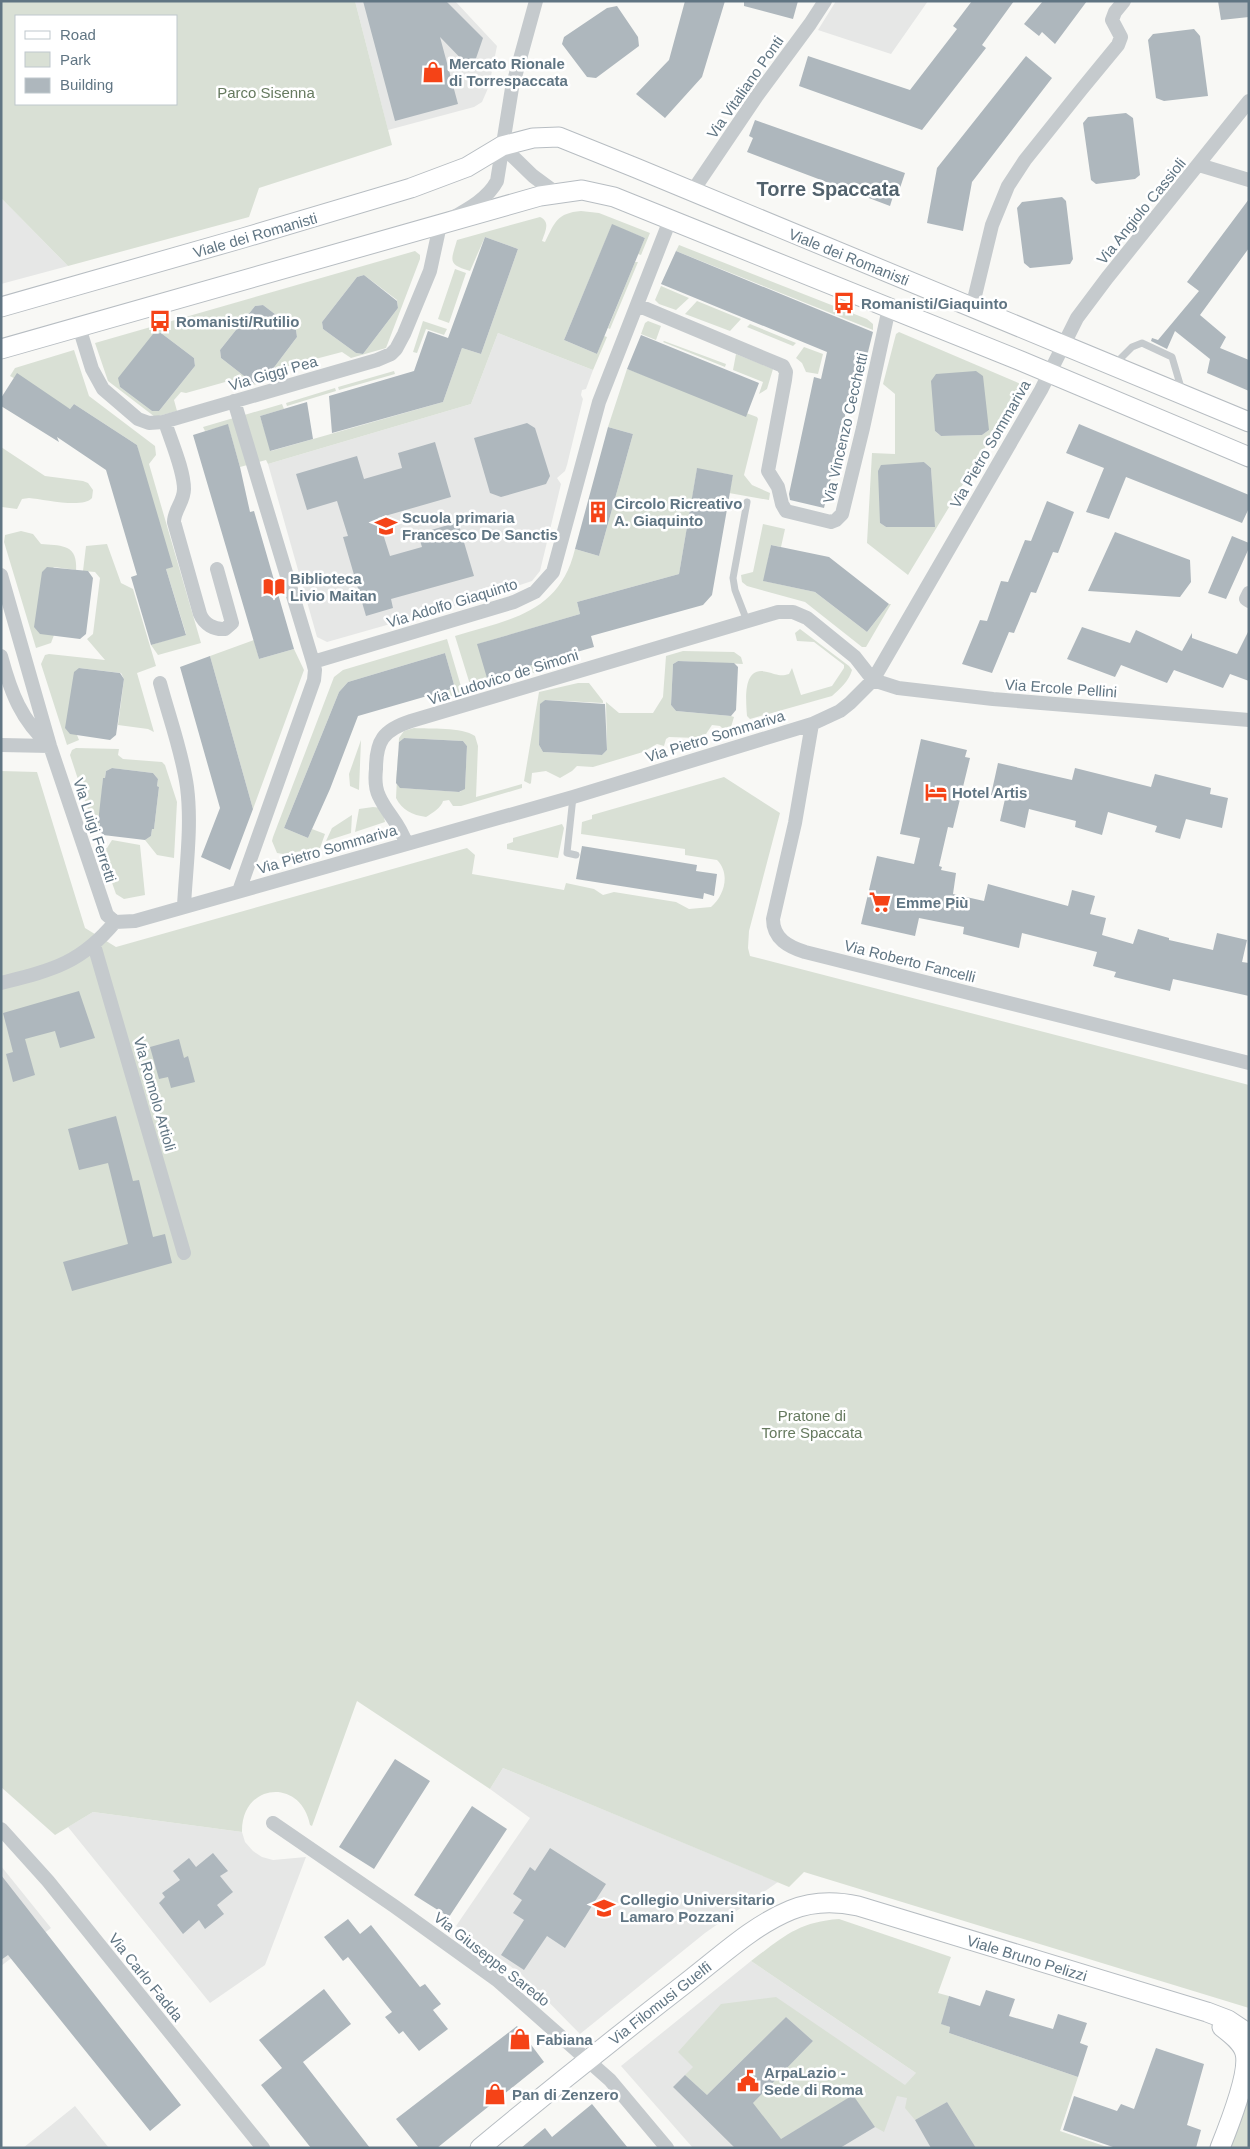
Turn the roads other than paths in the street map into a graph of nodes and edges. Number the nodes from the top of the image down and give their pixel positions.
1 (536, 1) edge
2 (825, 1) edge
3 (1124, 1) edge
4 (1249, 101) edge
5 (502, 146) junction
6 (1199, 165) junction
7 (1249, 180) edge
8 (692, 192) junction
9 (556, 193) junction
10 (670, 220) junction
11 (440, 225) junction
12 (637, 305) junction
13 (1, 307) edge
14 (888, 308) junction
15 (972, 308) junction
16 (79, 327) junction
17 (1063, 344) junction
18 (1, 349) edge
19 (1114, 365) junction
20 (1050, 374) junction
21 (1183, 394) junction
22 (234, 401) junction
23 (165, 422) junction
24 (1249, 422) edge
25 (1249, 457) edge
26 (747, 502) dead end
27 (217, 569) dead end
28 (1, 575) edge
29 (1249, 593) edge
30 (1249, 601) edge
31 (747, 621) junction
32 (1, 656) edge
33 (313, 662) junction
34 (872, 680) junction
35 (160, 682) dead end
36 (1249, 720) edge
37 (812, 724) junction
38 (1, 745) edge
39 (50, 746) junction
40 (573, 796) junction
41 (406, 843) junction
42 (576, 855) dead end
43 (239, 891) junction
44 (184, 906) junction
45 (115, 922) junction
46 (94, 945) junction
47 (1, 983) edge
48 (1249, 1063) edge
49 (184, 1253) dead end
50 (273, 1823) dead end
51 (1, 1829) edge
52 (800, 1907) joint
53 (1207, 2012) junction
54 (1249, 2034) edge
55 (587, 2060) junction
56 (1246, 2079) edge
57 (263, 2148) edge
58 (480, 2148) edge
59 (667, 2148) edge
60 (1220, 2148) edge

1 - 5 street
2 - 8 street, Via Vitaliano Ponti
3 - 15 street
4 - 6 street, Via Angiolo Cassioli
5 - 8 street, Viale dei Romanisti
5 - 9 street
5 - 11 street
5 - 13 street, Viale dei Romanisti
6 - 7 street
6 - 17 street, Via Angiolo Cassioli
8 - 15 street, Viale dei Romanisti
9 - 10 street
9 - 11 street
10 - 12 street, Via Adolfo Giaquinto
10 - 14 street
11 - 16 street
11 - 22 street, Via Giggi Pea
12 - 14 street, Via Vincenzo Cecchetti
12 - 33 street, Via Adolfo Giaquinto
14 - 20 street
15 - 17 street, Viale dei Romanisti
16 - 18 street
16 - 23 street, Via Giggi Pea
17 - 19 street, Viale dei Romanisti
17 - 20 street, Via Pietro Sommariva
19 - 21 street, Viale dei Romanisti
19 - 21 lane
20 - 25 street
20 - 34 street, Via Pietro Sommariva
21 - 24 street, Viale dei Romanisti
22 - 23 street, Via Giggi Pea
22 - 33 street
23 - 27 street
26 - 31 lane
28 - 39 street, Via Luigi Ferretti
29 - 30 street
31 - 34 street, Via Ludovico de Simoni
31 - 41 street, Via Ludovico de Simoni
32 - 39 street, Via Luigi Ferretti
33 - 43 street
34 - 36 street, Via Ercole Pellini
34 - 37 street, Via Pietro Sommariva
35 - 44 street
37 - 40 street, Via Pietro Sommariva
37 - 48 street, Via Roberto Fancelli
38 - 39 street
39 - 45 street, Via Luigi Ferretti
40 - 41 street, Via Pietro Sommariva
40 - 42 lane
41 - 43 street, Via Pietro Sommariva
43 - 44 street, Via Pietro Sommariva
44 - 45 street, Via Pietro Sommariva
45 - 46 street
46 - 47 street
46 - 49 street, Via Romolo Artioli
50 - 55 street, Via Giuseppe Saredo
51 - 57 street, Via Carlo Fadda
52 - 53 street, Viale Bruno Pelizzi
52 - 55 street, Via Filomusi Guelfi
53 - 54 street, Viale Bruno Pelizzi
53 - 56 street
55 - 58 street, Via Filomusi Guelfi
55 - 59 street, Via Giuseppe Saredo
56 - 60 street

